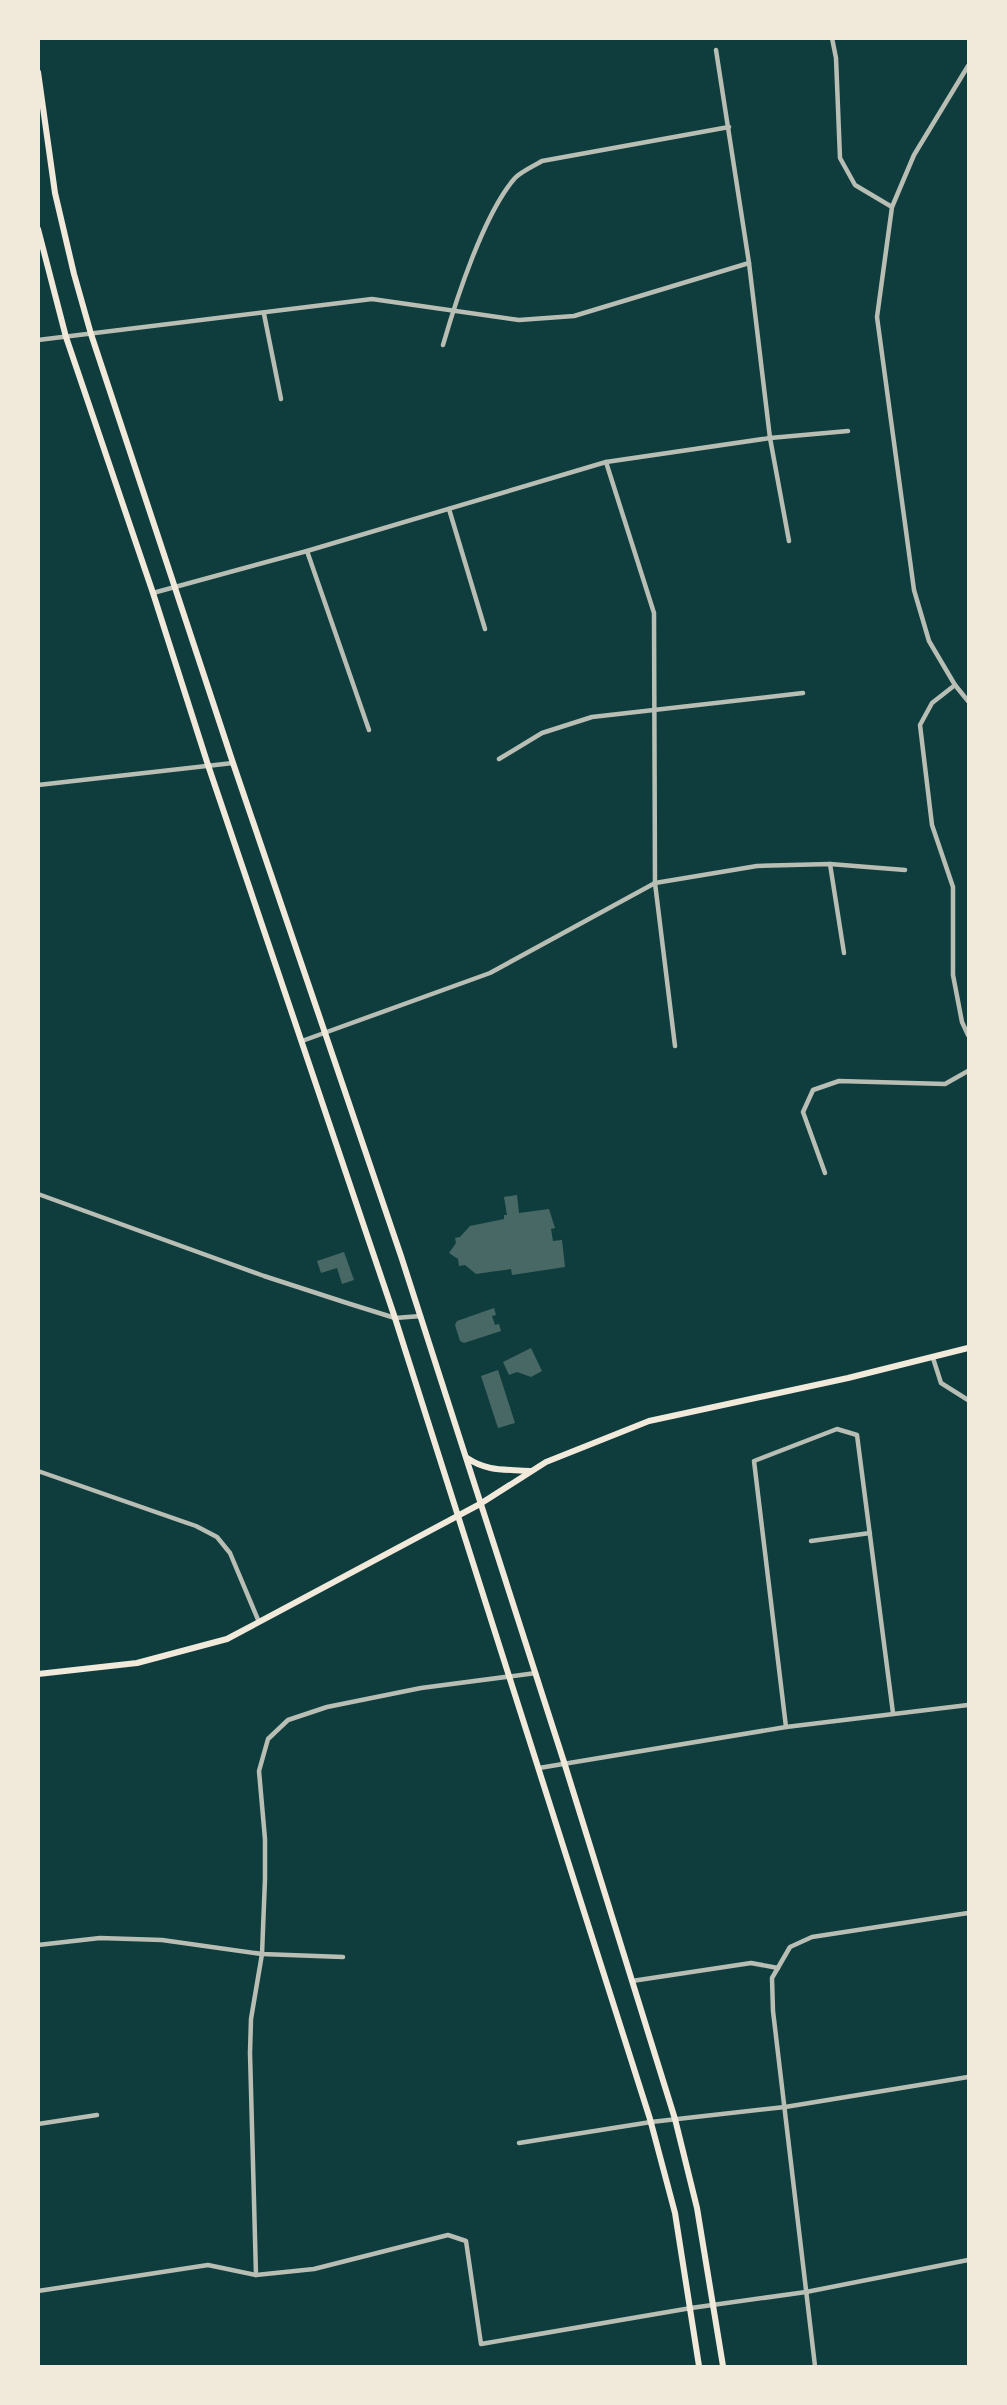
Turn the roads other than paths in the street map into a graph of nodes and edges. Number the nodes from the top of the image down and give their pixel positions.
1 (832, 38) edge
2 (716, 50) dead end
3 (968, 66) edge
4 (38, 72) edge
5 (729, 127) junction
6 (892, 207) junction
7 (38, 229) edge
8 (749, 263) junction
9 (453, 310) junction
10 (264, 314) junction
11 (91, 334) junction
12 (66, 337) junction
13 (38, 340) edge
14 (443, 345) dead end
15 (281, 399) dead end
16 (848, 431) dead end
17 (769, 438) junction
18 (606, 462) junction
19 (449, 509) junction
20 (789, 541) dead end
21 (307, 551) junction
22 (175, 586) junction
23 (153, 593) junction
24 (485, 629) dead end
25 (955, 685) junction
26 (803, 693) dead end
27 (968, 701) edge
28 (653, 708) junction
29 (369, 730) dead end
30 (499, 759) dead end
31 (233, 763) junction
32 (208, 765) junction
33 (38, 785) edge
34 (830, 864) junction
35 (905, 870) dead end
36 (655, 883) junction
37 (844, 953) dead end
38 (326, 1033) junction
39 (968, 1035) edge
40 (302, 1041) junction
41 (675, 1046) dead end
42 (968, 1071) edge
43 (825, 1173) dead end
44 (38, 1194) edge
45 (421, 1316) junction
46 (395, 1318) junction
47 (968, 1348) edge
48 (933, 1358) junction
49 (968, 1400) edge
50 (466, 1457) junction
51 (38, 1471) edge
52 (532, 1471) junction
53 (481, 1504) junction
54 (458, 1516) junction
55 (870, 1534) junction
56 (811, 1541) dead end
57 (259, 1622) junction
58 (536, 1673) junction
59 (38, 1674) edge
60 (510, 1677) junction
61 (968, 1705) edge
62 (893, 1713) junction
63 (786, 1727) junction
64 (564, 1762) junction
65 (539, 1768) junction
66 (968, 1913) edge
67 (38, 1945) edge
68 (262, 1954) junction
69 (343, 1957) dead end
70 (778, 1968) junction
71 (632, 1981) junction
72 (968, 2077) edge
73 (785, 2107) junction
74 (97, 2116) dead end
75 (675, 2119) junction
76 (651, 2122) junction
77 (38, 2124) edge
78 (519, 2143) dead end
79 (968, 2260) edge
80 (256, 2275) junction
81 (38, 2291) edge
82 (806, 2292) junction
83 (714, 2304) junction
84 (691, 2308) junction
85 (699, 2367) edge
86 (723, 2367) edge
87 (815, 2367) edge

1 - 6 street
2 - 5 street
3 - 6 street
4 - 11 main road
5 - 8 street
5 - 9 street
6 - 25 street
7 - 12 main road
8 - 9 street
8 - 17 street
9 - 10 street
9 - 14 street
10 - 11 street
10 - 15 street
11 - 12 street
11 - 22 main road
12 - 13 street
12 - 23 main road
16 - 17 street
17 - 18 street
17 - 20 street
18 - 19 street
18 - 28 street
19 - 21 street
19 - 24 street
21 - 22 street
21 - 29 street
22 - 23 street
22 - 31 main road
23 - 32 main road
25 - 27 street
25 - 39 street
26 - 28 street
28 - 30 street
28 - 36 street
31 - 32 street
31 - 38 main road
32 - 33 street
32 - 40 main road
34 - 35 street
34 - 36 street
34 - 37 street
36 - 38 street
36 - 41 street
38 - 40 street
38 - 45 main road
40 - 46 main road
42 - 43 street
44 - 46 street
45 - 46 street
45 - 50 main road
46 - 54 main road
47 - 48 main road
48 - 49 street
48 - 52 main road
50 - 52 main road
50 - 53 main road
51 - 57 street
52 - 53 main road
53 - 54 main road
53 - 58 main road
54 - 57 main road
54 - 60 main road
55 - 56 street
55 - 62 street
55 - 63 street
57 - 59 main road
58 - 60 street
58 - 64 main road
60 - 65 main road
60 - 68 street
61 - 62 street
62 - 63 street
63 - 64 street
64 - 65 street
64 - 71 main road
65 - 76 main road
66 - 70 street
67 - 68 street
68 - 69 street
68 - 80 street
70 - 71 street
70 - 73 street
71 - 75 main road
72 - 73 street
73 - 75 street
73 - 82 street
74 - 77 street
75 - 76 street
75 - 83 main road
76 - 78 street
76 - 84 main road
79 - 82 street
80 - 81 street
80 - 84 street
82 - 83 street
82 - 87 street
83 - 84 street
83 - 86 main road
84 - 85 main road

